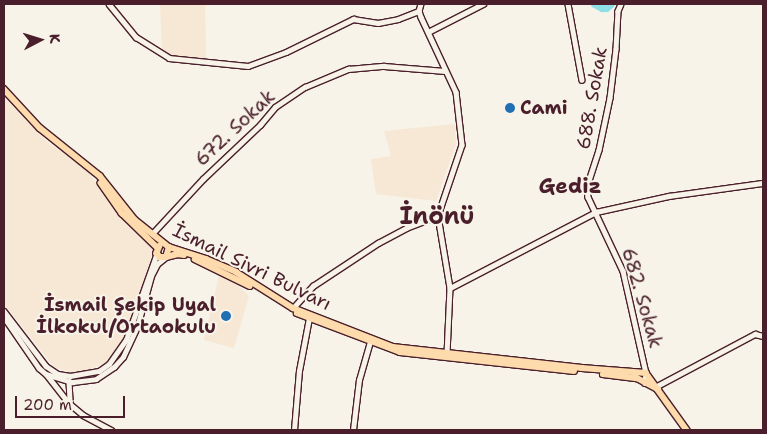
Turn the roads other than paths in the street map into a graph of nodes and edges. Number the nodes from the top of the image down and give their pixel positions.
1 (109, 4) edge
2 (421, 4) edge
3 (483, 4) edge
4 (568, 4) edge
5 (621, 4) edge
6 (419, 11) junction
7 (428, 32) junction
8 (445, 71) junction
9 (582, 80) dead end
10 (4, 89) edge
11 (89, 165) junction
12 (763, 183) edge
13 (588, 196) joint
14 (596, 212) junction
15 (438, 216) junction
16 (152, 234) junction
17 (167, 246) junction
18 (157, 250) junction
19 (166, 257) junction
20 (450, 288) junction
21 (293, 308) junction
22 (4, 311) edge
23 (4, 317) edge
24 (309, 318) junction
25 (763, 336) edge
26 (370, 342) junction
27 (447, 353) junction
28 (646, 373) junction
29 (46, 374) junction
30 (57, 376) junction
31 (70, 376) junction
32 (645, 383) junction
33 (69, 385) junction
34 (57, 388) junction
35 (658, 388) junction
36 (70, 404) junction
37 (111, 430) edge
38 (294, 430) edge
39 (353, 430) edge
40 (687, 430) edge

1 - 6 street
2 - 6 street
3 - 7 street
4 - 9 street
5 - 13 street, 688. Sokak
6 - 7 street
7 - 8 street
8 - 15 street
8 - 16 street, 672. Sokak
10 - 11 main road, İsmail Sivri Bulvarı
11 - 16 main road, İsmail Sivri Bulvarı
11 - 18 main road, İsmail Sivri Bulvarı
12 - 14 street
13 - 14 street, 682. Sokak
14 - 20 street
14 - 28 street, 682. Sokak
15 - 20 street
15 - 21 street
16 - 17 main road, İsmail Sivri Bulvarı
17 - 18 main road
17 - 19 main road
17 - 21 main road, İsmail Sivri Bulvarı
18 - 19 main road
18 - 31 street
19 - 24 main road, İsmail Sivri Bulvarı
19 - 33 street, İsmail Sivri Bulvarı
20 - 27 street
21 - 27 main road, İsmail Sivri Bulvarı
22 - 30 street
23 - 29 street
24 - 26 main road, İsmail Sivri Bulvarı
24 - 38 street
25 - 35 street
26 - 32 main road, İsmail Sivri Bulvarı
26 - 39 street
27 - 28 main road, İsmail Sivri Bulvarı
28 - 32 street, 682. Sokak
28 - 35 main road
29 - 30 street
29 - 34 street
30 - 31 street
30 - 33 street
30 - 34 street
31 - 33 street
32 - 35 main road, İsmail Sivri Bulvarı
33 - 34 street
33 - 36 street
34 - 36 street
35 - 40 main road
36 - 37 street

